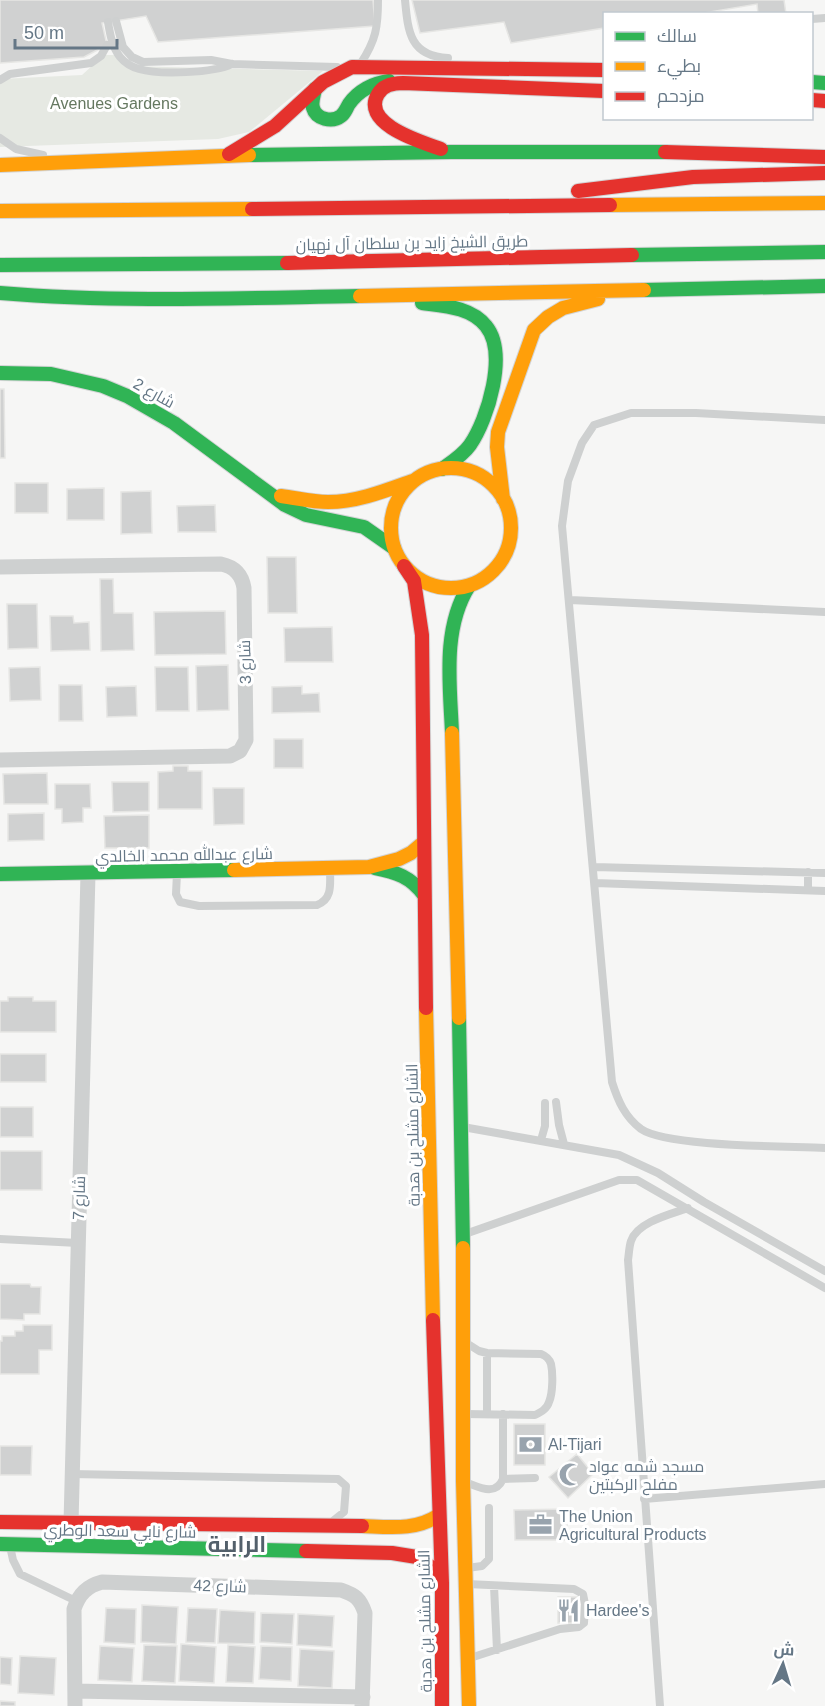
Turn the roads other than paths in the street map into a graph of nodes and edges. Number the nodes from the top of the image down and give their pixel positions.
1 (378, 0) edge
2 (405, 0) edge
3 (112, 21) dead end
4 (106, 45) dead end
5 (456, 58) dead end
6 (474, 59) dead end
7 (355, 67) junction
8 (498, 69) junction
9 (603, 70) edge
10 (0, 80) edge
11 (403, 83) junction
12 (315, 89) junction
13 (603, 91) edge
14 (0, 138) edge
15 (450, 152) junction
16 (225, 156) junction
17 (825, 157) edge
18 (86, 163) junction
19 (0, 165) edge
20 (825, 173) edge
21 (825, 203) edge
22 (476, 206) junction
23 (0, 211) edge
24 (825, 252) edge
25 (0, 265) edge
26 (825, 286) edge
27 (655, 289) junction
28 (0, 293) edge
29 (356, 297) junction
30 (0, 373) edge
31 (825, 420) edge
32 (442, 469) junction
33 (416, 480) junction
34 (272, 494) junction
35 (503, 499) junction
36 (394, 549) junction
37 (404, 566) junction
38 (0, 567) edge
39 (469, 586) junction
40 (570, 600) junction
41 (825, 612) edge
42 (0, 760) edge
43 (424, 842) junction
44 (369, 867) junction
45 (594, 867) junction
46 (330, 868) junction
47 (177, 872) junction
48 (808, 872) junction
49 (825, 873) edge
50 (0, 874) edge
51 (88, 874) junction
52 (595, 883) junction
53 (808, 890) junction
54 (825, 891) edge
55 (424, 895) junction
56 (556, 1102) dead end
57 (545, 1103) dead end
58 (462, 1127) junction
59 (541, 1140) junction
60 (564, 1144) junction
61 (825, 1148) edge
62 (688, 1208) junction
63 (464, 1234) junction
64 (0, 1239) edge
65 (78, 1243) junction
66 (825, 1270) edge
67 (825, 1288) edge
68 (464, 1341) junction
69 (487, 1353) junction
70 (435, 1366) junction
71 (464, 1369) junction
72 (464, 1414) junction
73 (487, 1414) junction
74 (503, 1414) junction
75 (435, 1416) junction
76 (71, 1474) junction
77 (535, 1478) dead end
78 (503, 1479) junction
79 (463, 1481) junction
80 (825, 1484) edge
81 (644, 1499) junction
82 (489, 1508) dead end
83 (439, 1515) junction
84 (0, 1522) edge
85 (71, 1523) junction
86 (187, 1524) junction
87 (323, 1525) junction
88 (5, 1544) edge
89 (186, 1548) junction
90 (466, 1569) junction
91 (442, 1583) junction
92 (466, 1584) junction
93 (494, 1586) junction
94 (76, 1601) junction
95 (497, 1650) junction
96 (468, 1659) junction
97 (75, 1699) edge
98 (362, 1702) edge
99 (442, 1706) edge
100 (469, 1706) edge
101 (660, 1706) edge

1 - 7 lane
2 - 5 lane
3 - 7 lane
4 - 10 lane
6 - 8 lane
7 - 8 main road
7 - 12 main road
8 - 9 main road
11 - 12 main road
11 - 13 main road
11 - 15 main road
12 - 16 main road
14 - 18 lane
15 - 16 main road
15 - 17 main road
16 - 18 main road
18 - 19 main road
20 - 22 main road
21 - 22 main road
22 - 23 main road
24 - 25 main road, طريق الشيخ زايد بن سلطان آل نهيان
26 - 27 main road
27 - 29 main road
27 - 35 main road
28 - 29 main road
29 - 32 main road
30 - 34 main road, شارع 2
31 - 40 lane
32 - 33 main road
32 - 35 main road
33 - 34 main road, شارع 2
33 - 36 main road
34 - 36 main road, شارع 2
35 - 39 main road
36 - 37 main road
37 - 39 main road
37 - 43 main road, الشارع مشلح بن هدبة
38 - 42 street, شارع 3
39 - 58 main road
40 - 41 lane
40 - 45 lane
43 - 44 main road, شارع عبدالله محمد الخالدي
43 - 55 main road, الشارع مشلح بن هدبة
44 - 46 main road, شارع عبدالله محمد الخالدي
44 - 55 main road, شارع عبدالله محمد الخالدي
45 - 48 lane
45 - 52 lane
46 - 47 main road, شارع عبدالله محمد الخالدي
46 - 47 lane
47 - 51 main road, شارع عبدالله محمد الخالدي
48 - 49 lane
48 - 53 lane
50 - 51 main road, شارع عبدالله محمد الخالدي
51 - 65 street, شارع 7
52 - 53 lane
52 - 61 lane
53 - 54 lane
55 - 70 main road, الشارع مشلح بن هدبة
56 - 60 lane
57 - 59 lane
58 - 59 lane
58 - 63 main road
59 - 60 lane
60 - 66 lane
62 - 63 lane
62 - 67 lane
62 - 81 lane
63 - 68 main road
64 - 65 lane
65 - 76 street, شارع 7
68 - 69 lane
68 - 71 main road
69 - 73 lane
69 - 74 lane
70 - 71 main road
70 - 75 main road, الشارع مشلح بن هدبة
71 - 72 main road
72 - 73 lane
72 - 75 main road
72 - 79 main road
73 - 74 lane
74 - 78 lane
75 - 83 main road, الشارع مشلح بن هدبة
76 - 85 street, شارع 7
76 - 87 lane
77 - 78 lane
78 - 79 lane
79 - 90 main road
80 - 81 lane
81 - 101 lane
82 - 90 lane
83 - 87 main road, شارع نابي سعد الوطري
83 - 91 main road, الشارع مشلح بن هدبة
84 - 85 main road, شارع نابي سعد الوطري
85 - 86 main road, شارع نابي سعد الوطري
86 - 87 main road, شارع نابي سعد الوطري
86 - 89 main road
88 - 89 main road, شارع نابي سعد الوطري
88 - 94 lane
89 - 91 main road, شارع نابي سعد الوطري
90 - 92 main road
91 - 99 main road, الشارع مشلح بن هدبة
92 - 93 lane
92 - 96 main road
93 - 95 lane
93 - 95 lane
94 - 97 street, شارع 42
94 - 98 street, شارع 42
95 - 96 lane
96 - 100 main road
97 - 98 street, شارع 42

